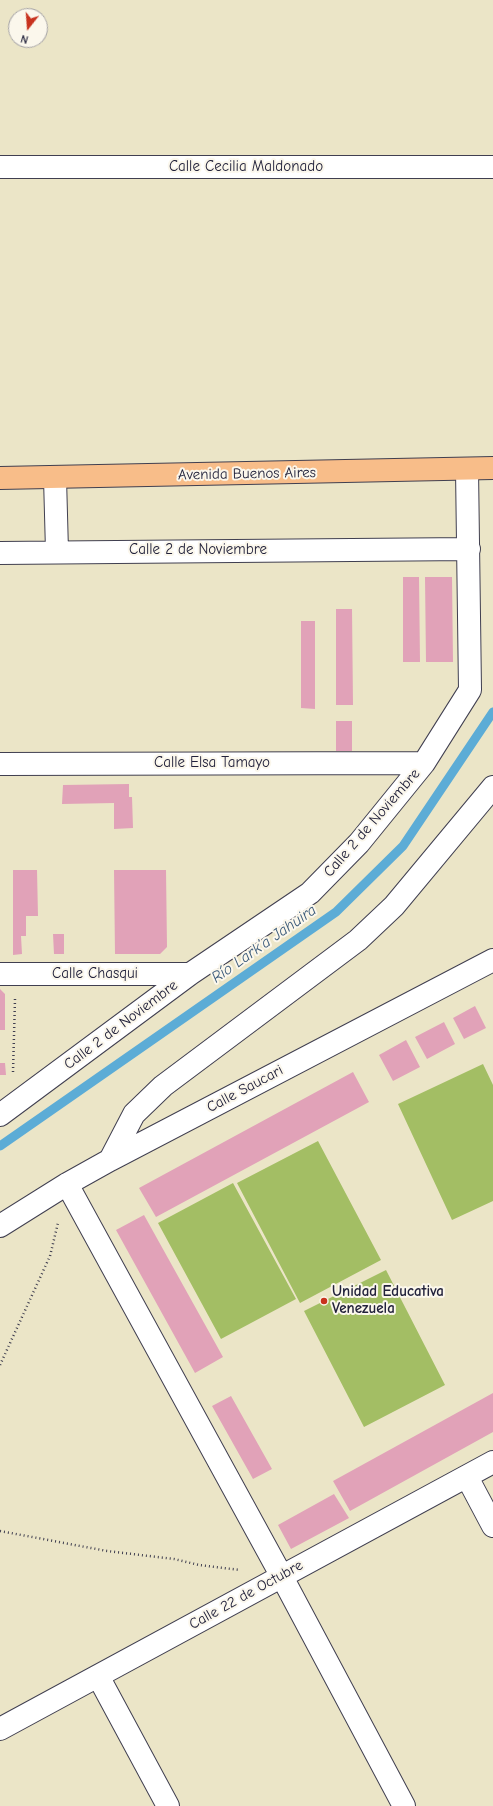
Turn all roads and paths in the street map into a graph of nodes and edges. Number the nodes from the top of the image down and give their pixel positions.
1 (0, 167) edge
2 (493, 167) edge
3 (493, 468) edge
4 (467, 469) junction
5 (0, 478) edge
6 (55, 478) junction
7 (469, 549) junction
8 (57, 551) junction
9 (0, 553) edge
10 (424, 763) junction
11 (0, 764) edge
12 (493, 787) edge
13 (493, 960) edge
14 (7, 974) edge
15 (190, 974) junction
16 (11, 1075) dead end
17 (0, 1115) edge
18 (110, 1160) junction
19 (67, 1184) junction
20 (0, 1226) edge
21 (0, 1365) edge
22 (493, 1462) edge
23 (466, 1477) junction
24 (493, 1526) edge
25 (0, 1531) edge
26 (281, 1575) junction
27 (256, 1589) junction
28 (98, 1676) junction
29 (0, 1729) edge
30 (168, 1806) edge
31 (404, 1806) edge

1 - 2 street, Calle Cecilia Maldonado
3 - 4 highway, Avenida Buenos Aires
4 - 6 highway, Avenida Buenos Aires
4 - 7 street, Calle 2 de Noviembre
5 - 6 highway, Avenida Buenos Aires
6 - 8 street
7 - 8 street, Calle 2 de Noviembre
7 - 10 street, Calle 2 de Noviembre
8 - 9 street, Calle 2 de Noviembre
10 - 11 street, Calle Elsa Tamayo
10 - 15 street, Calle 2 de Noviembre
12 - 18 street
13 - 18 street, Calle Saucari
14 - 15 street, Calle Chasqui
14 - 16 path
15 - 17 street, Calle 2 de Noviembre
18 - 19 street, Calle Saucari
19 - 20 street, Calle Saucari
19 - 21 path
19 - 26 street
22 - 23 street, Calle 22 de Octubre
23 - 24 street
23 - 26 street, Calle 22 de Octubre
25 - 27 path
26 - 27 street, Calle 22 de Octubre
26 - 31 street
27 - 28 street, Calle 22 de Octubre
28 - 29 street, Calle 22 de Octubre
28 - 30 street

